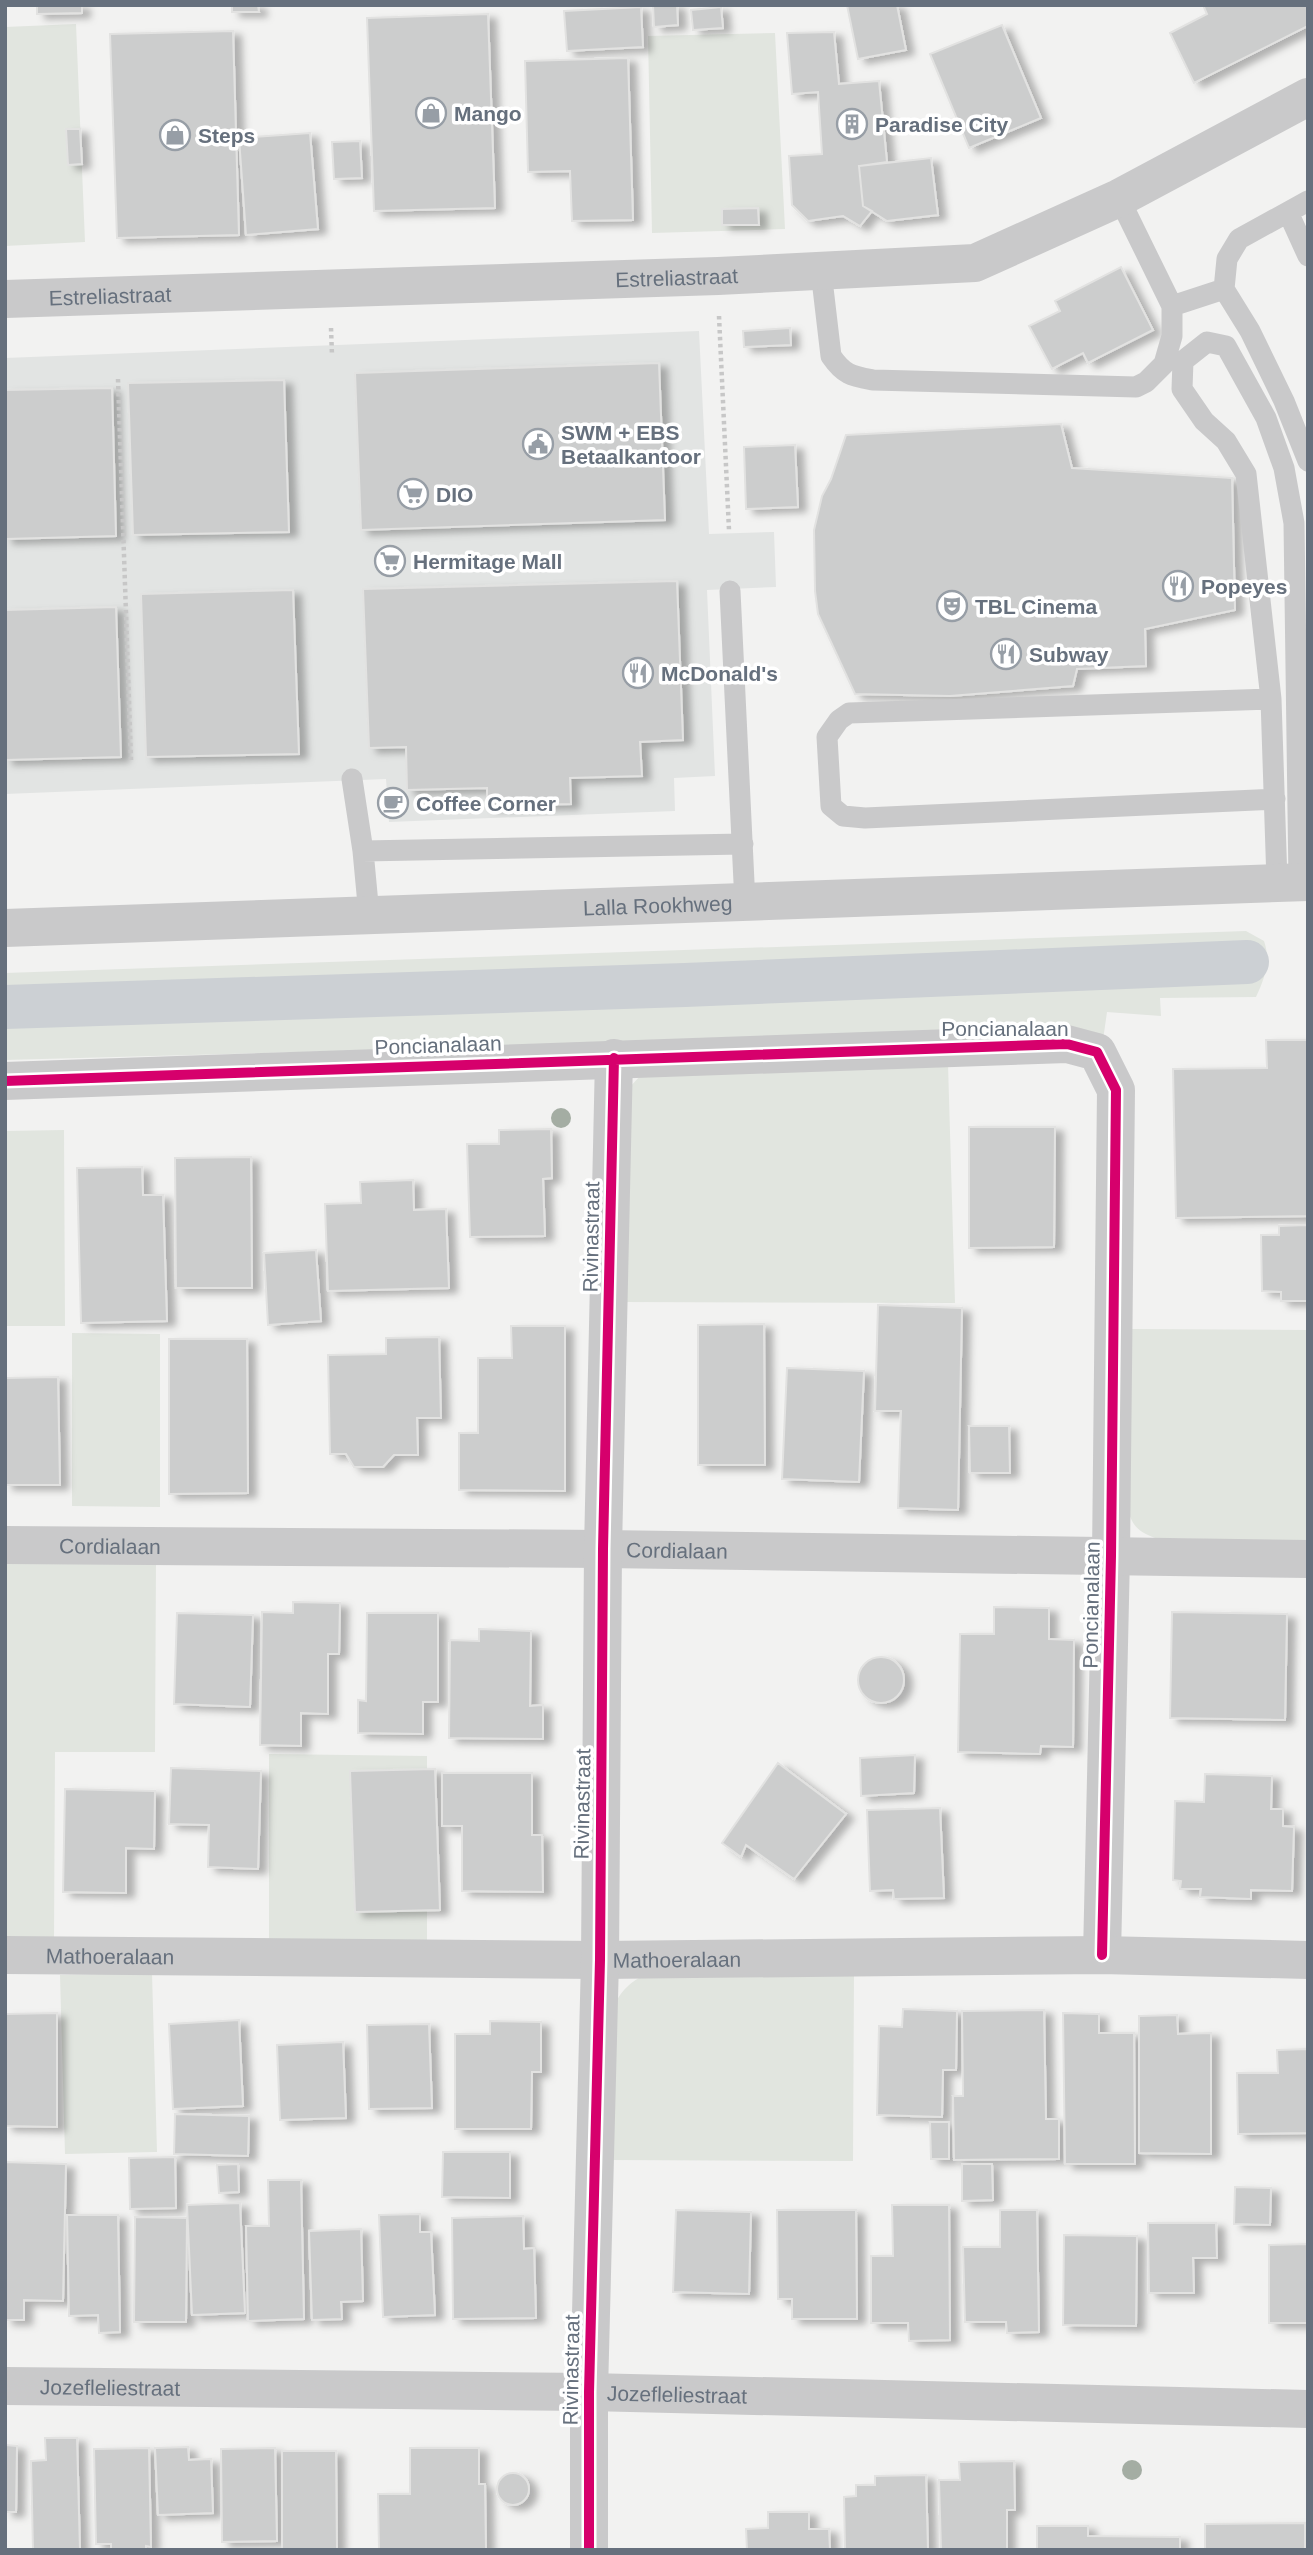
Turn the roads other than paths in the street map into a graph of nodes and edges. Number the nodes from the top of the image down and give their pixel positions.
1 (1308, 97) edge
2 (1119, 198) junction
3 (1308, 201) edge
4 (1288, 212) junction
5 (1308, 256) edge
6 (821, 271) junction
7 (1224, 289) junction
8 (5, 299) edge
9 (1172, 306) junction
10 (1308, 461) edge
11 (730, 591) dead end
12 (1271, 699) junction
13 (352, 779) dead end
14 (1275, 799) junction
15 (743, 844) junction
16 (363, 851) junction
17 (1295, 882) edge
18 (745, 903) junction
19 (369, 915) junction
20 (5, 928) edge
21 (614, 1058) junction
22 (5, 1081) edge
23 (5, 1545) edge
24 (603, 1549) junction
25 (1111, 1556) junction
26 (1308, 1559) edge
27 (5, 1955) edge
28 (1102, 1955) junction
29 (600, 1960) junction
30 (1308, 1960) edge
31 (5, 2386) edge
32 (589, 2392) junction
33 (1308, 2409) edge
34 (589, 2550) edge

1 - 2 street, Estreliastraat
2 - 6 street, Estreliastraat
2 - 9 lane
3 - 4 lane
4 - 5 lane
4 - 7 lane
6 - 8 street, Estreliastraat
6 - 9 lane
7 - 9 lane
7 - 10 lane
11 - 15 lane
12 - 14 lane
12 - 14 lane
12 - 17 lane
13 - 16 lane
14 - 17 lane
15 - 16 lane
15 - 18 lane
16 - 19 lane
17 - 18 street, Lalla Rookhweg
18 - 19 street, Lalla Rookhweg
19 - 20 street, Lalla Rookhweg
21 - 22 street, Poncianalaan
21 - 24 street, Rivinastraat
21 - 25 street, Poncianalaan
23 - 24 street, Cordialaan
24 - 25 street, Cordialaan
24 - 29 street, Rivinastraat
25 - 26 street, Cordialaan
25 - 28 street, Poncianalaan
27 - 29 street, Mathoeralaan
28 - 29 street, Mathoeralaan
28 - 30 street, Mathoeralaan
29 - 32 street, Rivinastraat
31 - 32 street, Jozefleliestraat
32 - 33 street, Jozefleliestraat
32 - 34 street, Rivinastraat

